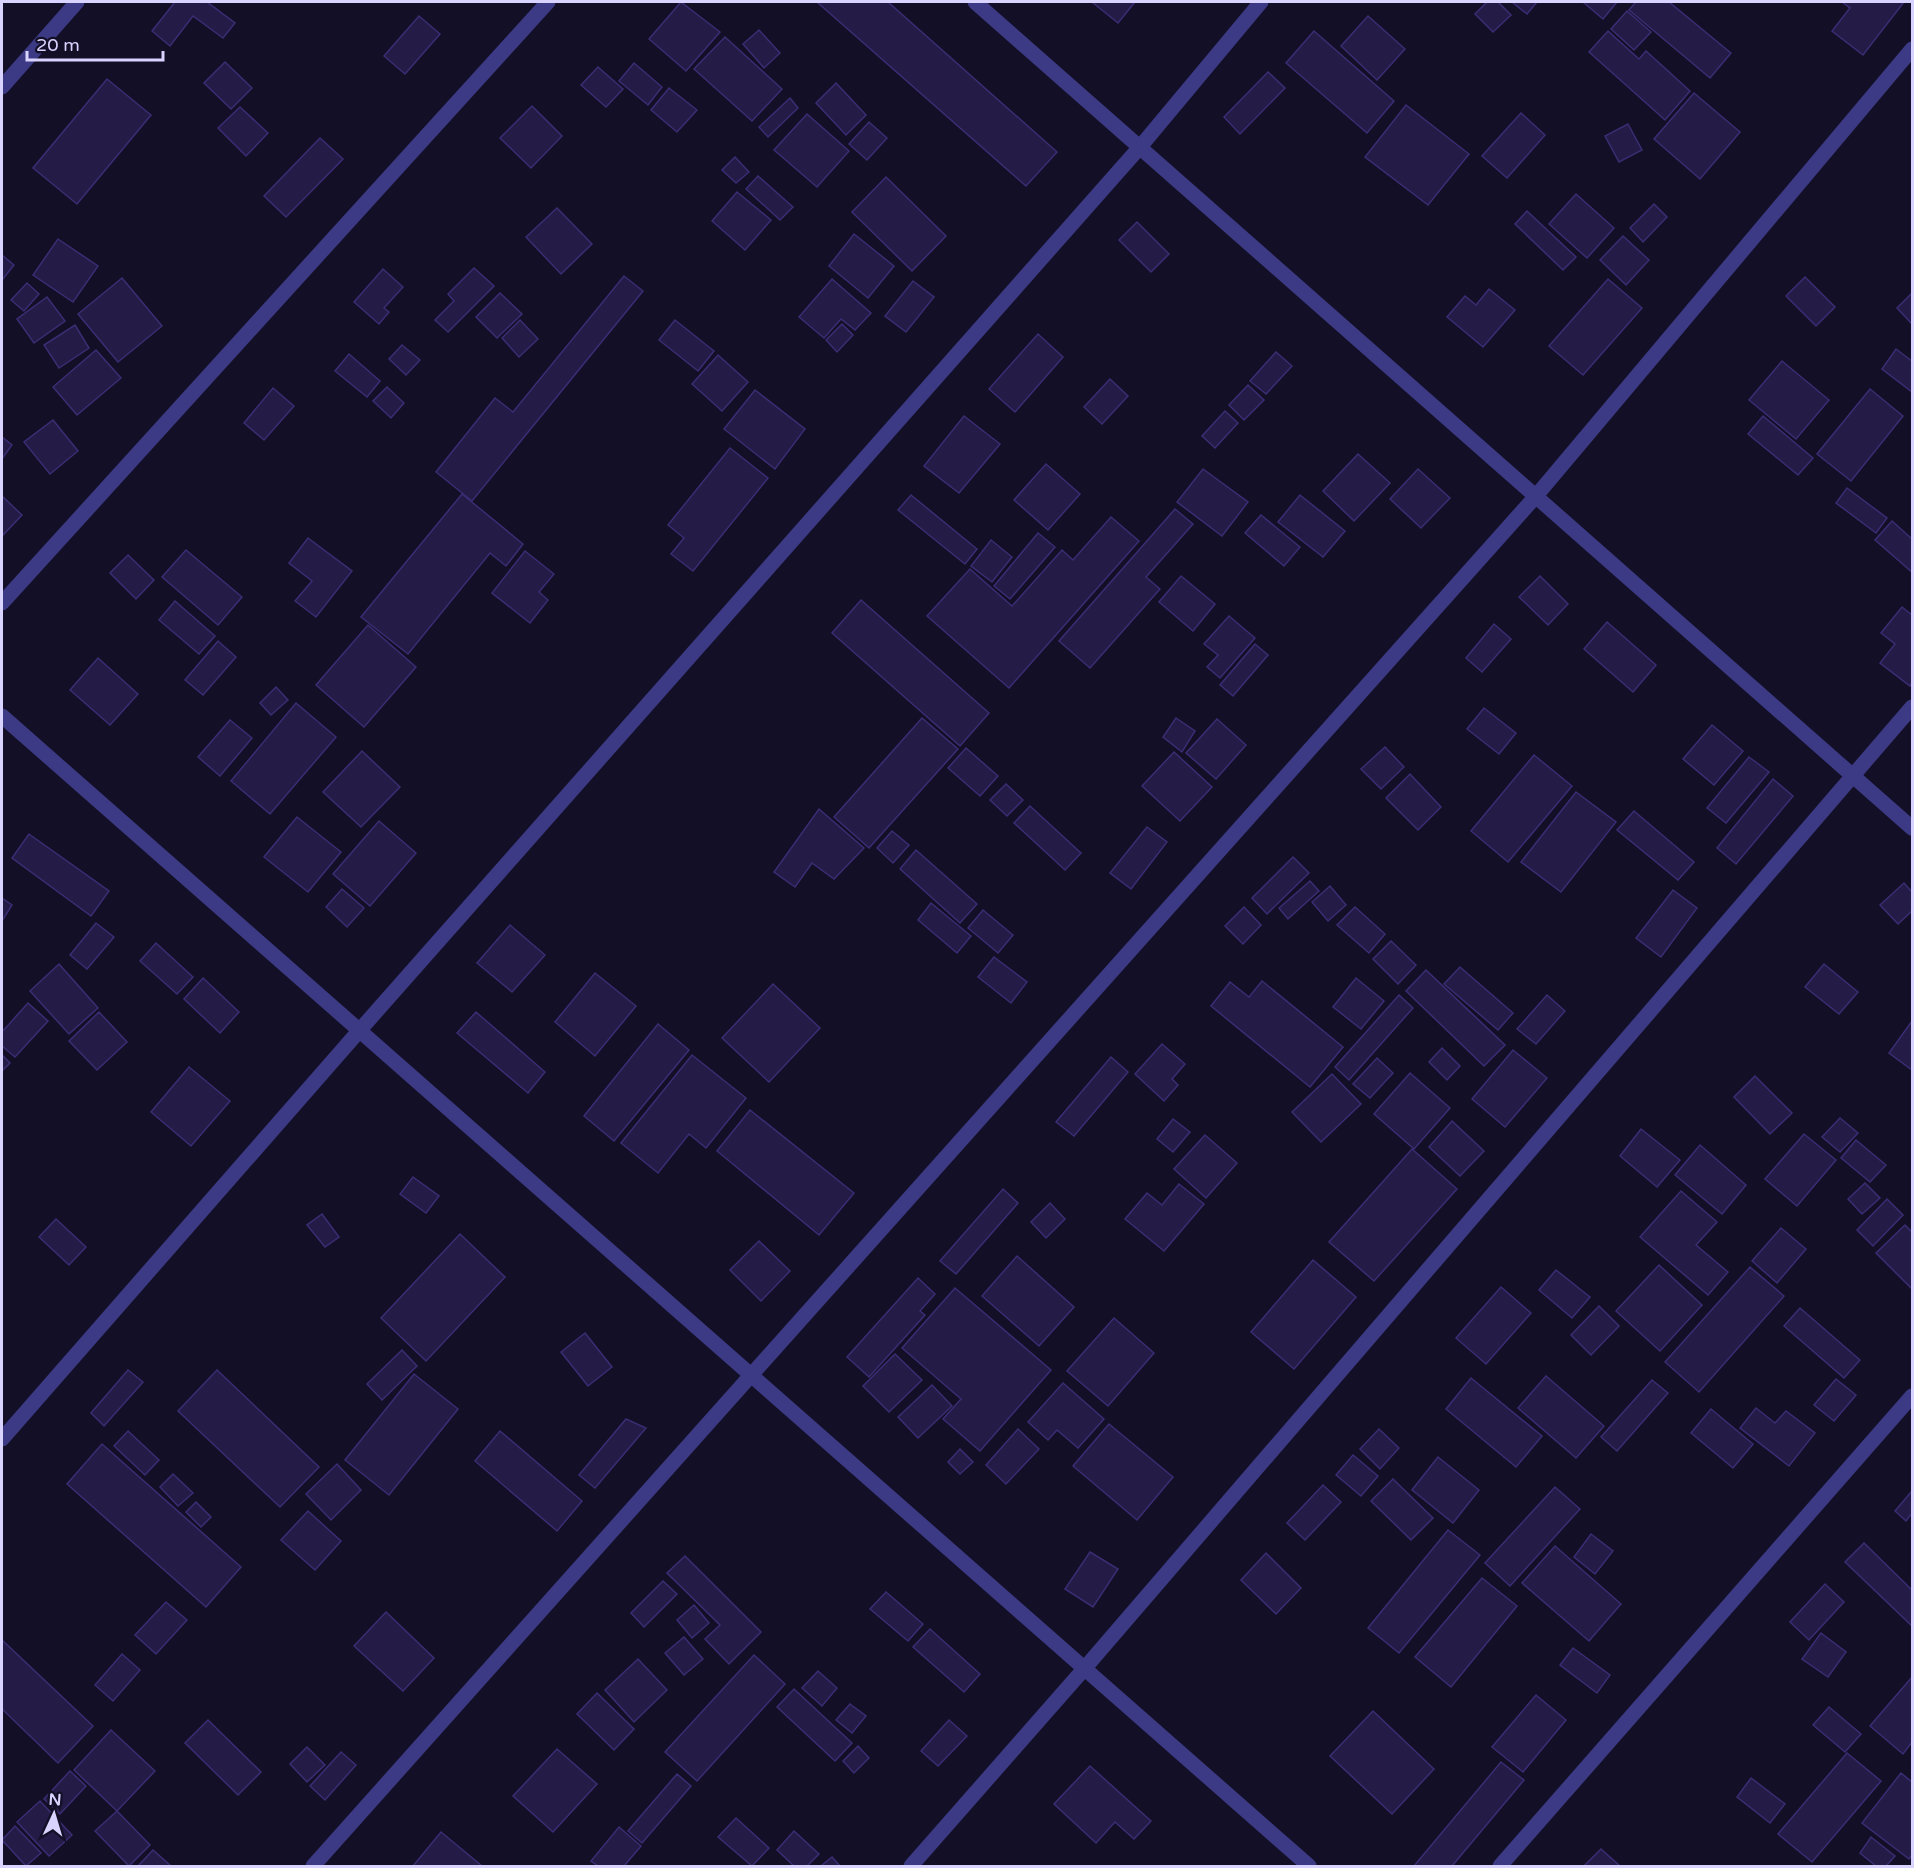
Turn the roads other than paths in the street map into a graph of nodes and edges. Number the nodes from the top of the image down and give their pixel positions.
1 (77, 2) edge
2 (548, 2) edge
3 (975, 2) edge
4 (1261, 2) edge
5 (1912, 49) edge
6 (2, 87) edge
7 (1140, 147) junction
8 (1536, 496) junction
9 (2, 603) edge
10 (1912, 707) edge
11 (2, 716) edge
12 (1852, 775) junction
13 (1912, 828) edge
14 (359, 1031) junction
15 (751, 1376) junction
16 (1912, 1396) edge
17 (2, 1439) edge
18 (1084, 1669) junction
19 (313, 1866) edge
20 (911, 1866) edge
21 (1309, 1866) edge
22 (1500, 1866) edge

1 - 6 street
2 - 9 street
3 - 7 street
4 - 7 street
5 - 8 street
7 - 8 street
7 - 14 street
8 - 12 street
8 - 15 street
10 - 12 street
11 - 14 street
12 - 13 street
12 - 18 street
14 - 15 street
14 - 17 street
15 - 18 street
15 - 19 street
16 - 22 street
18 - 20 street
18 - 21 street

